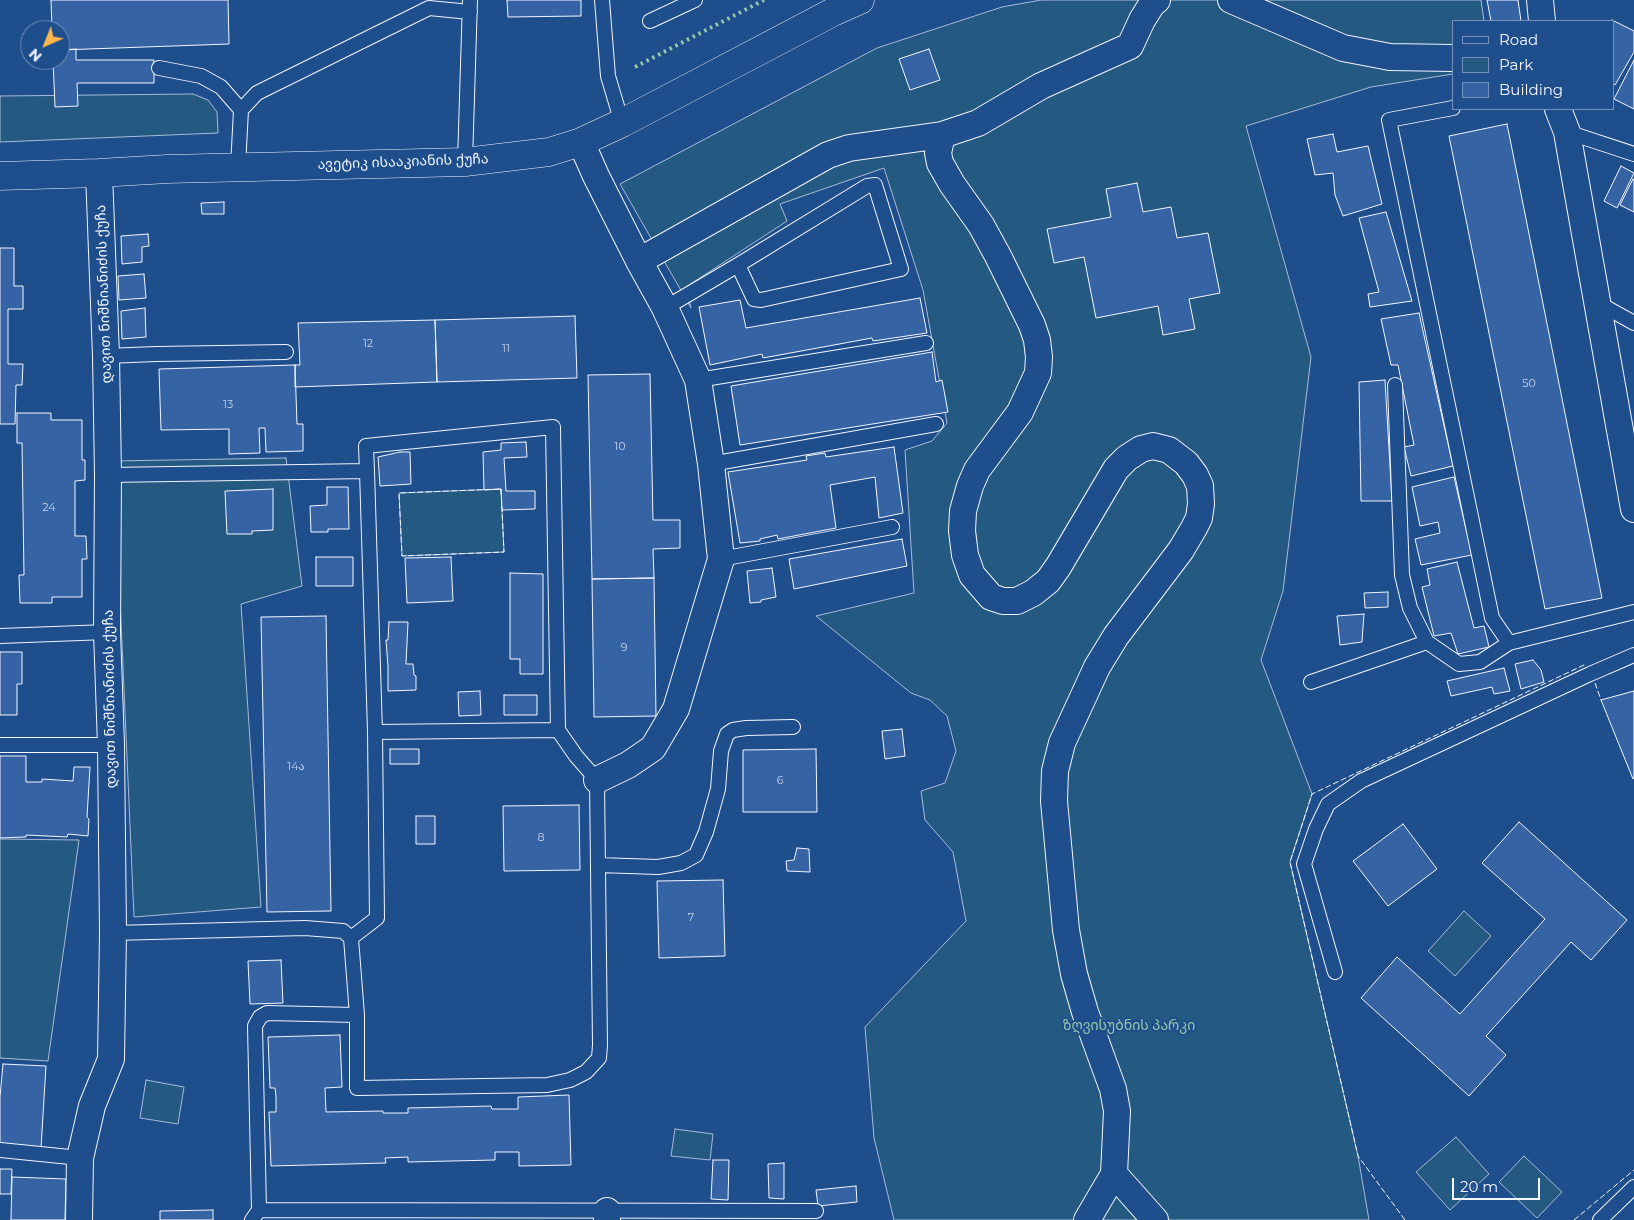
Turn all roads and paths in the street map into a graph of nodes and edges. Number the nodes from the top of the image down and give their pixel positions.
1 (602, 0) edge
2 (695, 0) edge
3 (860, 0) edge
4 (1157, 0) edge
5 (1231, 0) edge
6 (1540, 0) edge
7 (470, 6) edge
8 (1542, 20) edge
9 (650, 21) dead end
10 (1452, 58) edge
11 (159, 68) dead end
12 (1452, 108) edge
13 (241, 110) junction
14 (1563, 120) edge
15 (622, 123) junction
16 (942, 135) junction
17 (581, 142) junction
18 (1634, 154) edge
19 (465, 162) junction
20 (238, 167) junction
21 (99, 173) junction
22 (0, 176) edge
23 (639, 261) junction
24 (738, 265) junction
25 (1598, 303) junction
26 (665, 308) junction
27 (1634, 323) edge
28 (926, 343) dead end
29 (286, 352) dead end
30 (106, 356) junction
31 (698, 380) junction
32 (1395, 385) dead end
33 (936, 424) dead end
34 (711, 464) junction
35 (367, 471) junction
36 (108, 475) junction
37 (1634, 509) edge
38 (892, 527) dead end
39 (721, 559) junction
40 (1634, 612) edge
41 (107, 632) junction
42 (0, 636) edge
43 (1427, 642) junction
44 (1509, 643) junction
45 (1634, 655) edge
46 (1311, 682) dead end
47 (793, 727) dead end
48 (558, 730) junction
49 (375, 732) junction
50 (111, 744) junction
51 (0, 745) edge
52 (597, 780) junction
53 (598, 865) junction
54 (113, 933) junction
55 (351, 938) junction
56 (1335, 972) dead end
57 (357, 1015) junction
58 (0, 1150) edge
59 (80, 1158) junction
60 (1114, 1174) junction
61 (1634, 1187) edge
62 (816, 1211) dead end
63 (256, 1215) edge
64 (607, 1216) edge
65 (80, 1220) edge
66 (1087, 1220) edge
67 (1155, 1220) edge
68 (1600, 1220) edge

1 - 15 lane
2 - 9 lane
3 - 15 main road, ავეტიკ ისააკიანის ქუჩა
4 - 16 street
5 - 10 street
6 - 8 street
7 - 13 lane
7 - 19 lane
11 - 13 lane
12 - 44 lane
13 - 20 lane
14 - 18 lane
14 - 25 street
15 - 17 main road, ავეტიკ ისააკიანის ქუჩა
16 - 23 street
16 - 60 street
17 - 19 main road, ავეტიკ ისააკიანის ქუჩა
17 - 23 street
19 - 20 main road, ავეტიკ ისააკიანის ქუჩა
20 - 21 main road, ავეტიკ ისააკიანის ქუჩა
21 - 22 main road, ავეტიკ ისააკიანის ქუჩა
21 - 30 street, დავით ნიშნიანიძის ქუჩა
23 - 26 street
24 - 24 lane
24 - 26 lane
25 - 27 lane
25 - 37 street
26 - 31 street
28 - 31 lane
29 - 30 lane
30 - 36 street, დავით ნიშნიანიძის ქუჩა
31 - 34 street
32 - 43 lane
33 - 34 lane
34 - 39 street
35 - 36 lane
35 - 48 lane
35 - 49 lane
36 - 41 street, დავით ნიშნიანიძის ქუჩა
38 - 39 lane
39 - 52 street
40 - 44 lane
41 - 42 lane
41 - 50 street, დავით ნიშნიანიძის ქუჩა
43 - 44 lane
43 - 46 lane
45 - 56 lane
47 - 53 lane
48 - 49 lane
48 - 52 lane
49 - 55 lane
50 - 51 lane
50 - 54 street, დავით ნიშნიანიძის ქუჩა
52 - 53 lane
53 - 57 lane
54 - 55 lane
54 - 59 street, დავით ნიშნიანიძის ქუჩა
55 - 57 lane
57 - 63 lane
58 - 59 lane
59 - 65 street, დავით ნიშნიანიძის ქუჩა
60 - 66 street
60 - 67 street
61 - 68 lane
62 - 64 lane
63 - 64 lane

